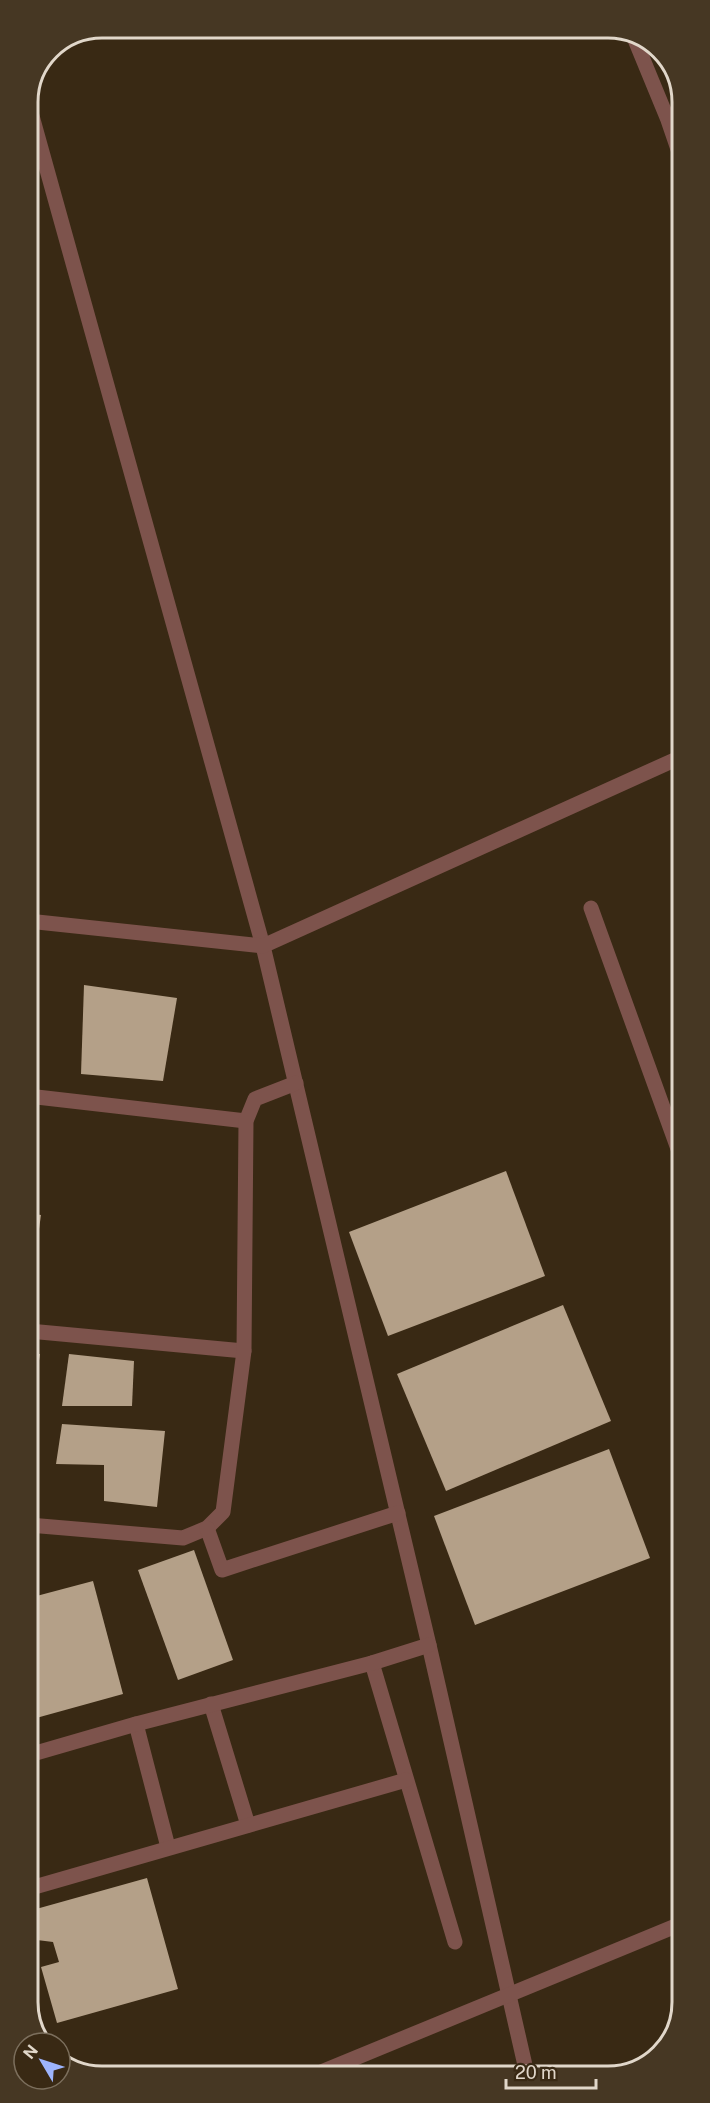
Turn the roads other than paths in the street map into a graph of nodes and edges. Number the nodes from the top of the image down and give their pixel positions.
1 (637, 44) edge
2 (672, 132) edge
3 (38, 138) edge
4 (672, 761) edge
5 (591, 908) dead end
6 (38, 922) edge
7 (263, 946) junction
8 (296, 1083) junction
9 (38, 1097) edge
10 (246, 1121) junction
11 (672, 1132) edge
12 (38, 1332) edge
13 (244, 1350) junction
14 (398, 1513) junction
15 (38, 1526) edge
16 (207, 1528) junction
17 (429, 1645) junction
18 (372, 1663) junction
19 (211, 1704) junction
20 (136, 1724) junction
21 (38, 1752) edge
22 (406, 1780) junction
23 (248, 1825) junction
24 (168, 1847) junction
25 (38, 1886) edge
26 (672, 1928) edge
27 (455, 1942) dead end
28 (508, 1995) junction
29 (337, 2065) edge
30 (525, 2066) edge

1 - 2 street
3 - 7 street
4 - 7 street
5 - 11 street
6 - 7 street
7 - 8 street
8 - 10 street
8 - 14 street
9 - 10 street
10 - 13 street
12 - 13 street
13 - 16 street
14 - 16 street
14 - 17 street
15 - 16 street
17 - 18 street
17 - 28 street
18 - 19 street
18 - 22 street
19 - 20 street
19 - 23 street
20 - 21 street
20 - 24 street
22 - 23 street
22 - 27 street
23 - 24 street
24 - 25 street
26 - 28 street
28 - 29 street
28 - 30 street

